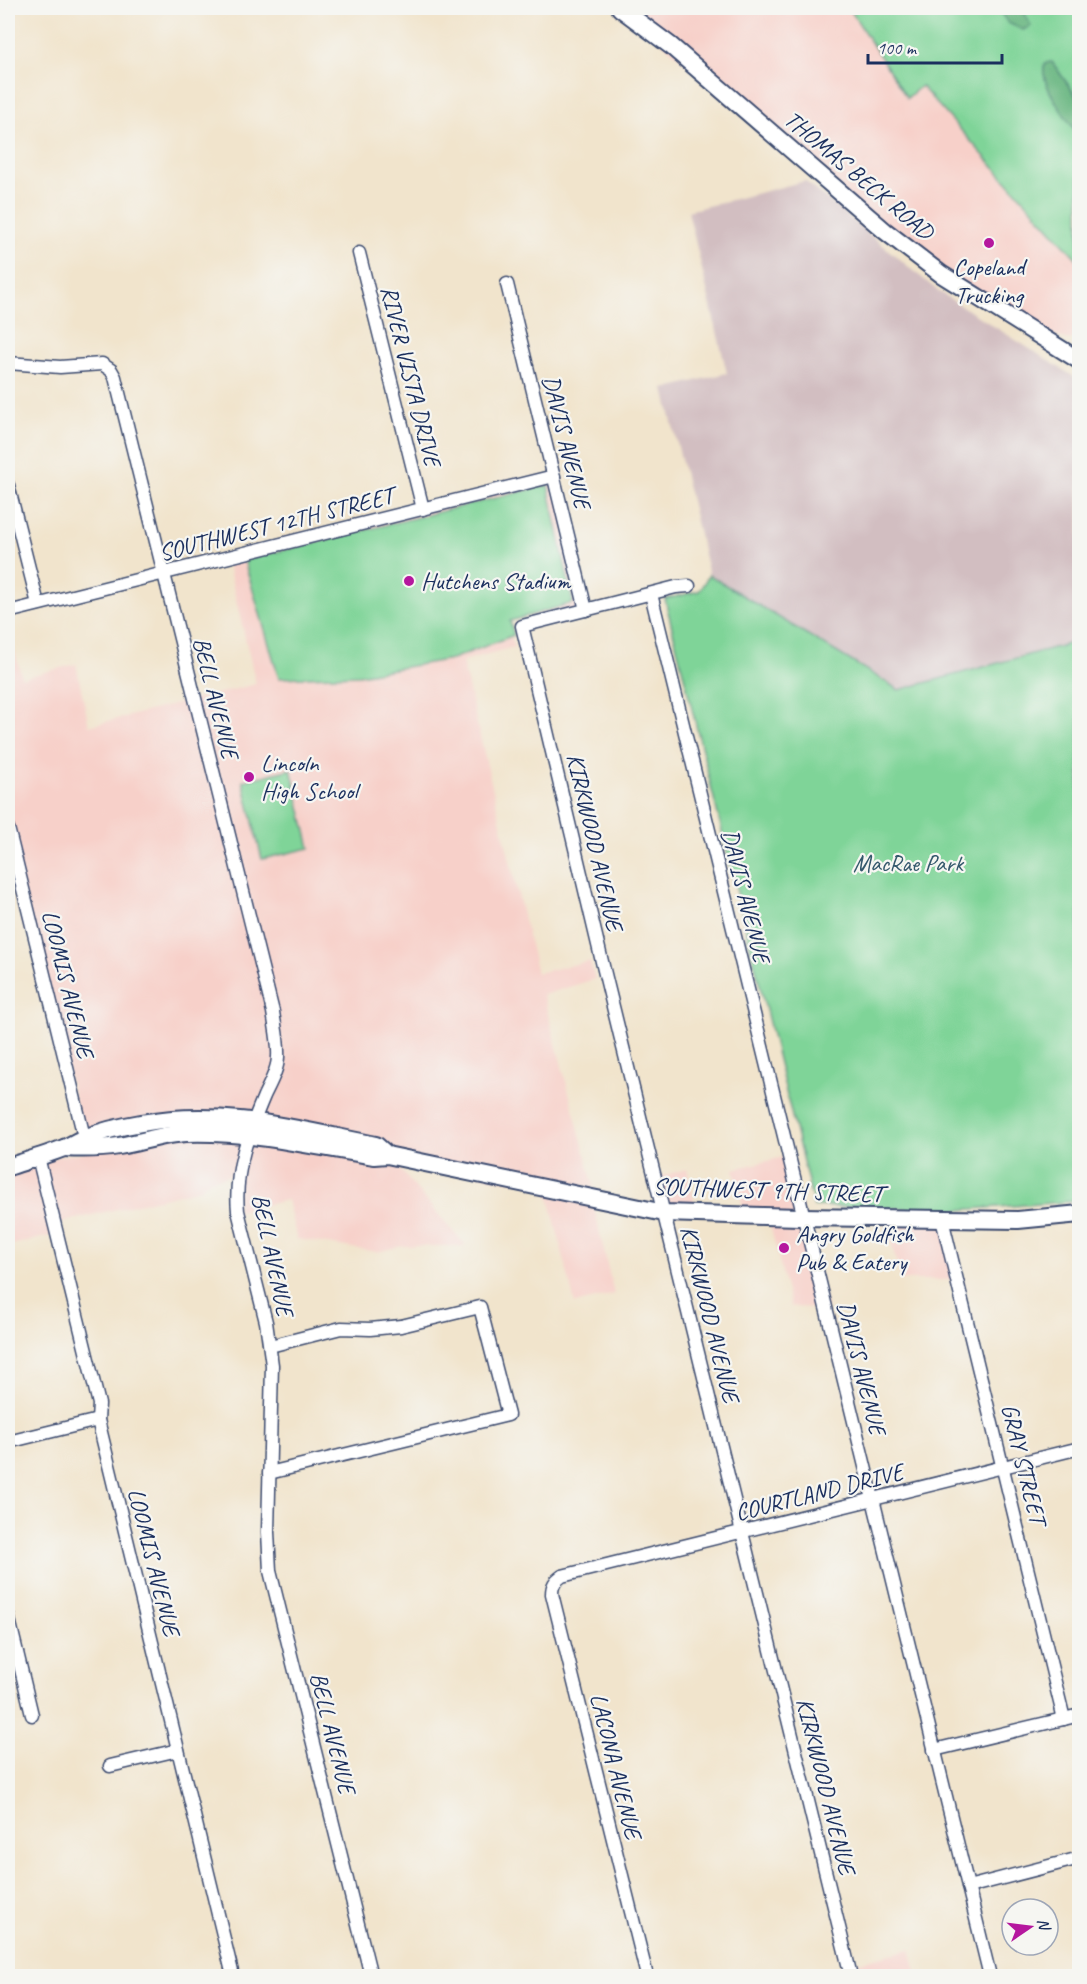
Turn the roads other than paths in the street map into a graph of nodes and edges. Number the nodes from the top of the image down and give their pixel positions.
1 (620, 8) edge
2 (358, 253) dead end
3 (507, 284) dead end
4 (1080, 361) edge
5 (8, 363) edge
6 (555, 476) junction
7 (8, 485) edge
8 (423, 509) junction
9 (163, 573) junction
10 (689, 586) dead end
11 (651, 594) junction
12 (38, 604) junction
13 (586, 610) junction
14 (8, 612) edge
15 (8, 828) edge
16 (251, 1127) junction
17 (85, 1144) junction
18 (38, 1157) junction
19 (8, 1167) edge
20 (664, 1213) junction
21 (803, 1217) junction
22 (1078, 1218) edge
23 (942, 1219) junction
24 (270, 1346) junction
25 (98, 1420) junction
26 (8, 1442) edge
27 (1080, 1448) edge
28 (1003, 1467) junction
29 (269, 1473) junction
30 (873, 1500) junction
31 (742, 1532) junction
32 (569, 1575) joint
33 (8, 1615) edge
34 (32, 1715) dead end
35 (1080, 1715) edge
36 (1064, 1719) junction
37 (178, 1750) junction
38 (934, 1750) junction
39 (110, 1766) dead end
40 (1080, 1858) edge
41 (968, 1887) junction
42 (233, 1977) edge
43 (370, 1977) edge
44 (646, 1977) edge
45 (851, 1977) edge
46 (990, 1977) edge

1 - 4 main road, THOMAS BECK ROAD
2 - 8 street, RIVER VISTA DRIVE
3 - 6 street, DAVIS AVENUE
5 - 9 street, BELL AVENUE
6 - 8 street, SOUTHWEST 12TH STREET
6 - 13 street, DAVIS AVENUE
7 - 12 street
8 - 9 street, SOUTHWEST 12TH STREET
9 - 12 street, SOUTHWEST 12TH STREET
9 - 16 street, BELL AVENUE
10 - 11 street
11 - 13 street
11 - 21 street, DAVIS AVENUE
12 - 14 street, SOUTHWEST 12TH STREET
13 - 20 street, KIRKWOOD AVENUE
15 - 17 street, LOOMIS AVENUE
16 - 17 main road, SOUTHWEST 9TH STREET
16 - 20 main road, SOUTHWEST 9TH STREET
16 - 24 street, BELL AVENUE
17 - 18 main road, SOUTHWEST 9TH STREET
18 - 19 main road, SOUTHWEST 9TH STREET
18 - 25 street, LOOMIS AVENUE
20 - 21 main road, SOUTHWEST 9TH STREET
20 - 31 street, KIRKWOOD AVENUE
21 - 23 main road, SOUTHWEST 9TH STREET
21 - 30 street, DAVIS AVENUE
22 - 23 main road, SOUTHWEST 9TH STREET
23 - 28 street, GRAY STREET
24 - 29 street, BELL AVENUE
24 - 29 street
25 - 26 street
25 - 37 street, LOOMIS AVENUE
27 - 28 street, COURTLAND DRIVE
28 - 30 street, COURTLAND DRIVE
28 - 36 street, GRAY STREET
29 - 43 street, BELL AVENUE
30 - 31 street, COURTLAND DRIVE
30 - 38 street, DAVIS AVENUE
31 - 32 street, COURTLAND DRIVE
31 - 45 street, KIRKWOOD AVENUE
32 - 44 street, LACONA AVENUE
33 - 34 street
35 - 36 street
36 - 38 street
37 - 39 street
37 - 42 street, LOOMIS AVENUE
38 - 41 street, DAVIS AVENUE
40 - 41 street
41 - 46 street, DAVIS AVENUE

